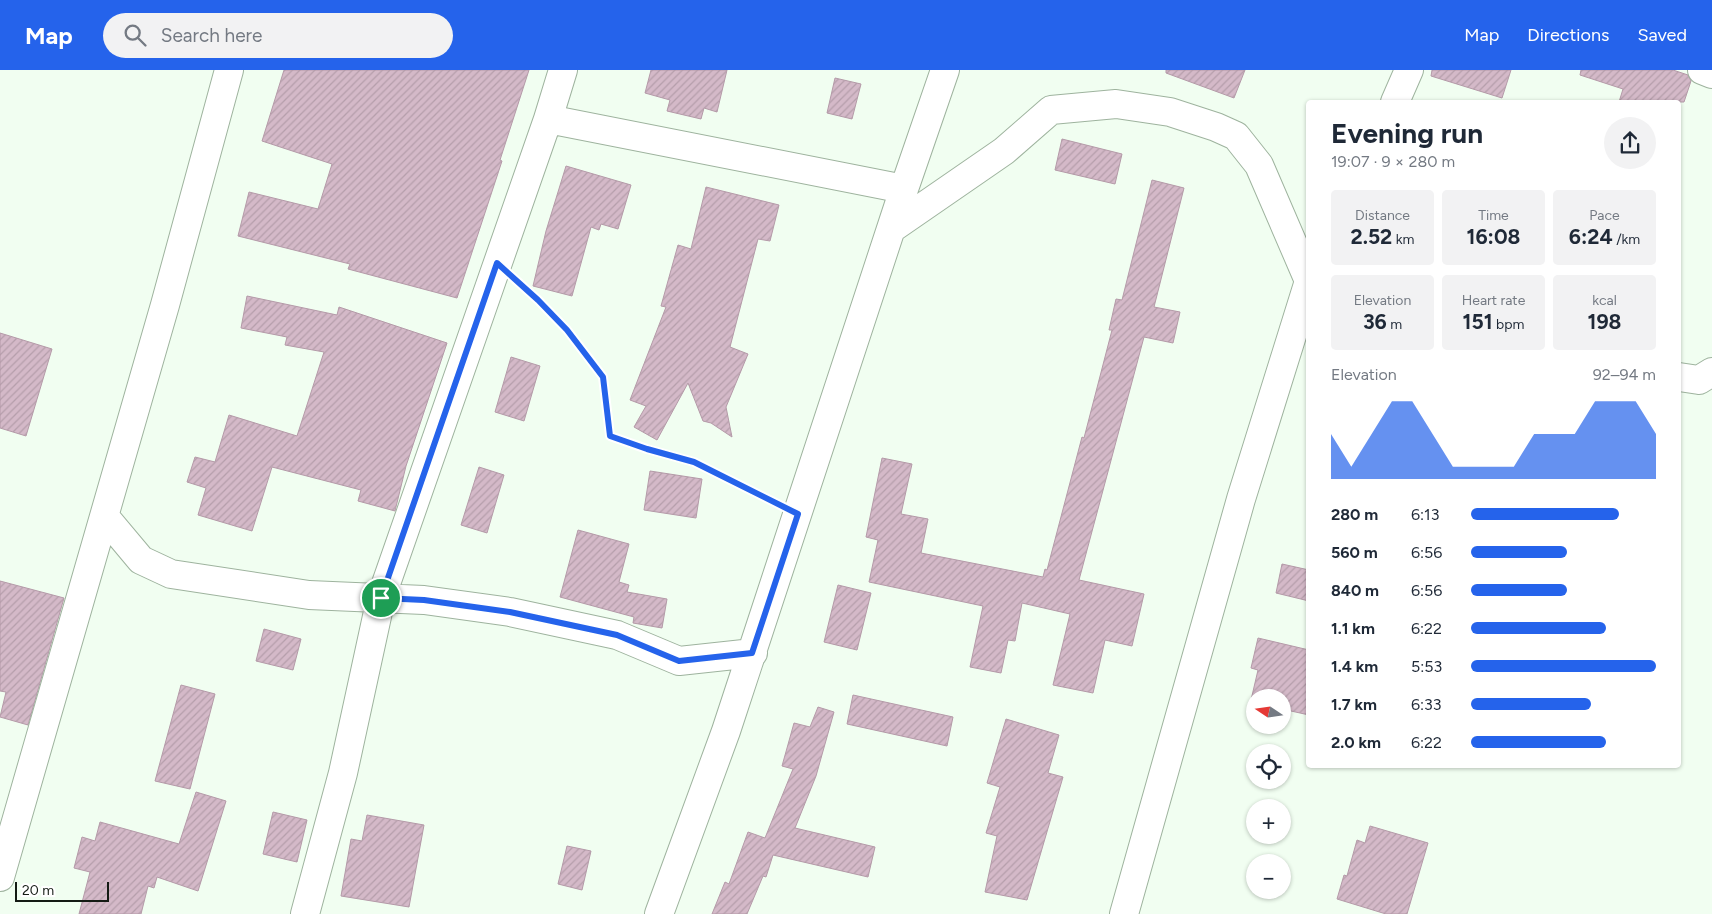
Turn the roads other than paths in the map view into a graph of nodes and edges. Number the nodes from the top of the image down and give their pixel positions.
1 (229, 70) edge
2 (563, 70) edge
3 (945, 70) edge
4 (1702, 70) edge
5 (1712, 74) edge
6 (548, 119) junction
7 (904, 189) junction
8 (891, 229) junction
9 (1306, 274) edge
10 (1306, 291) edge
11 (1712, 372) edge
12 (1681, 378) edge
13 (104, 517) junction
14 (381, 598) junction
15 (752, 653) junction
16 (0, 877) edge
17 (305, 914) edge
18 (658, 914) edge
19 (1124, 914) edge

1 - 13 street
2 - 6 street
3 - 7 street
4 - 5 street
6 - 7 street
6 - 14 street
7 - 8 street
8 - 9 street
8 - 15 street
10 - 19 street
11 - 12 street
13 - 14 street
13 - 16 street
14 - 15 street
14 - 17 street
15 - 18 street

